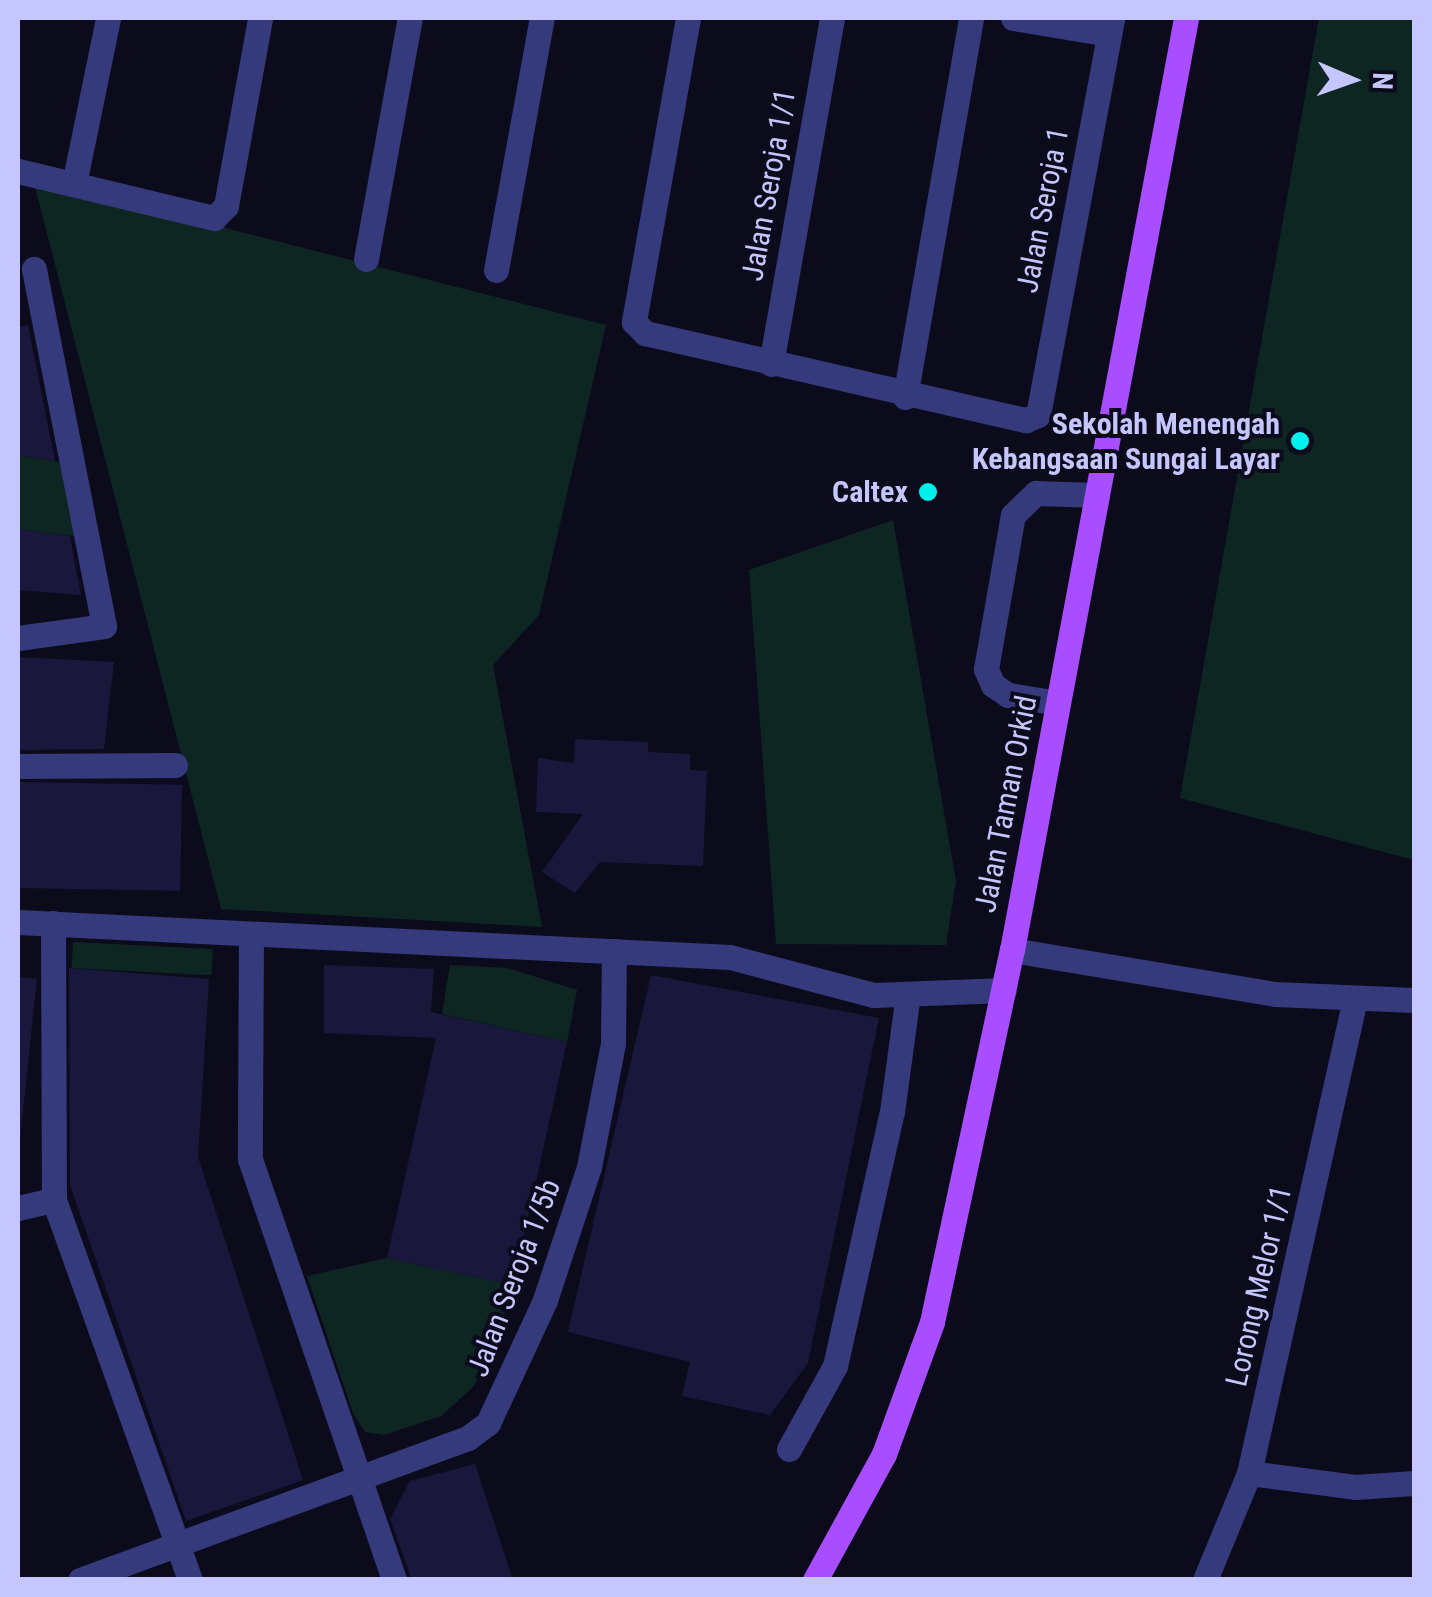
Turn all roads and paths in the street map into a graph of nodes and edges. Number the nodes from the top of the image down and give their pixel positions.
1 (108, 18) edge
2 (260, 18) edge
3 (410, 18) edge
4 (542, 18) edge
5 (688, 18) edge
6 (832, 18) edge
7 (971, 18) edge
8 (1013, 18) edge
9 (1186, 18) edge
10 (1111, 26) edge
11 (18, 171) edge
12 (74, 184) junction
13 (366, 259) dead end
14 (34, 269) dead end
15 (496, 270) dead end
16 (771, 364) junction
17 (904, 397) junction
18 (1097, 495) junction
19 (18, 638) edge
20 (1058, 703) junction
21 (175, 765) dead end
22 (18, 766) edge
23 (18, 922) edge
24 (53, 923) junction
25 (251, 934) junction
26 (1012, 950) junction
27 (614, 952) junction
28 (1004, 990) junction
29 (908, 994) junction
30 (1355, 1000) junction
31 (1414, 1000) edge
32 (54, 1200) junction
33 (18, 1208) edge
34 (789, 1449) dead end
35 (1249, 1474) junction
36 (357, 1478) junction
37 (1414, 1483) edge
38 (177, 1542) junction
39 (80, 1580) edge
40 (190, 1580) edge
41 (394, 1580) edge
42 (815, 1580) edge
43 (1205, 1580) edge

1 - 12 street
2 - 12 street
3 - 13 street
4 - 15 street
5 - 16 street
6 - 16 street, Jalan Seroja 1/1
7 - 17 street
8 - 10 street
9 - 18 main road, Jalan Taman Orkid
10 - 17 street, Jalan Seroja 1
11 - 12 street
14 - 19 street
16 - 17 street
18 - 20 main road, Jalan Taman Orkid
18 - 20 street
20 - 26 main road, Jalan Taman Orkid
21 - 22 street
23 - 24 street
24 - 25 street
24 - 32 street
25 - 27 street
25 - 36 street
26 - 28 main road, Jalan Taman Orkid
26 - 30 street
27 - 29 street
27 - 36 street, Jalan Seroja 1/5b
28 - 29 street
28 - 42 main road, Jalan Taman Orkid
29 - 34 street
30 - 31 street
30 - 35 street, Lorong Melor 1/1
32 - 33 street
32 - 38 street
35 - 37 street
35 - 43 street, Lorong Melor 1/1
36 - 38 street, Jalan Seroja 1/5b
36 - 41 street
38 - 39 street, Jalan Seroja 1/5b
38 - 40 street

